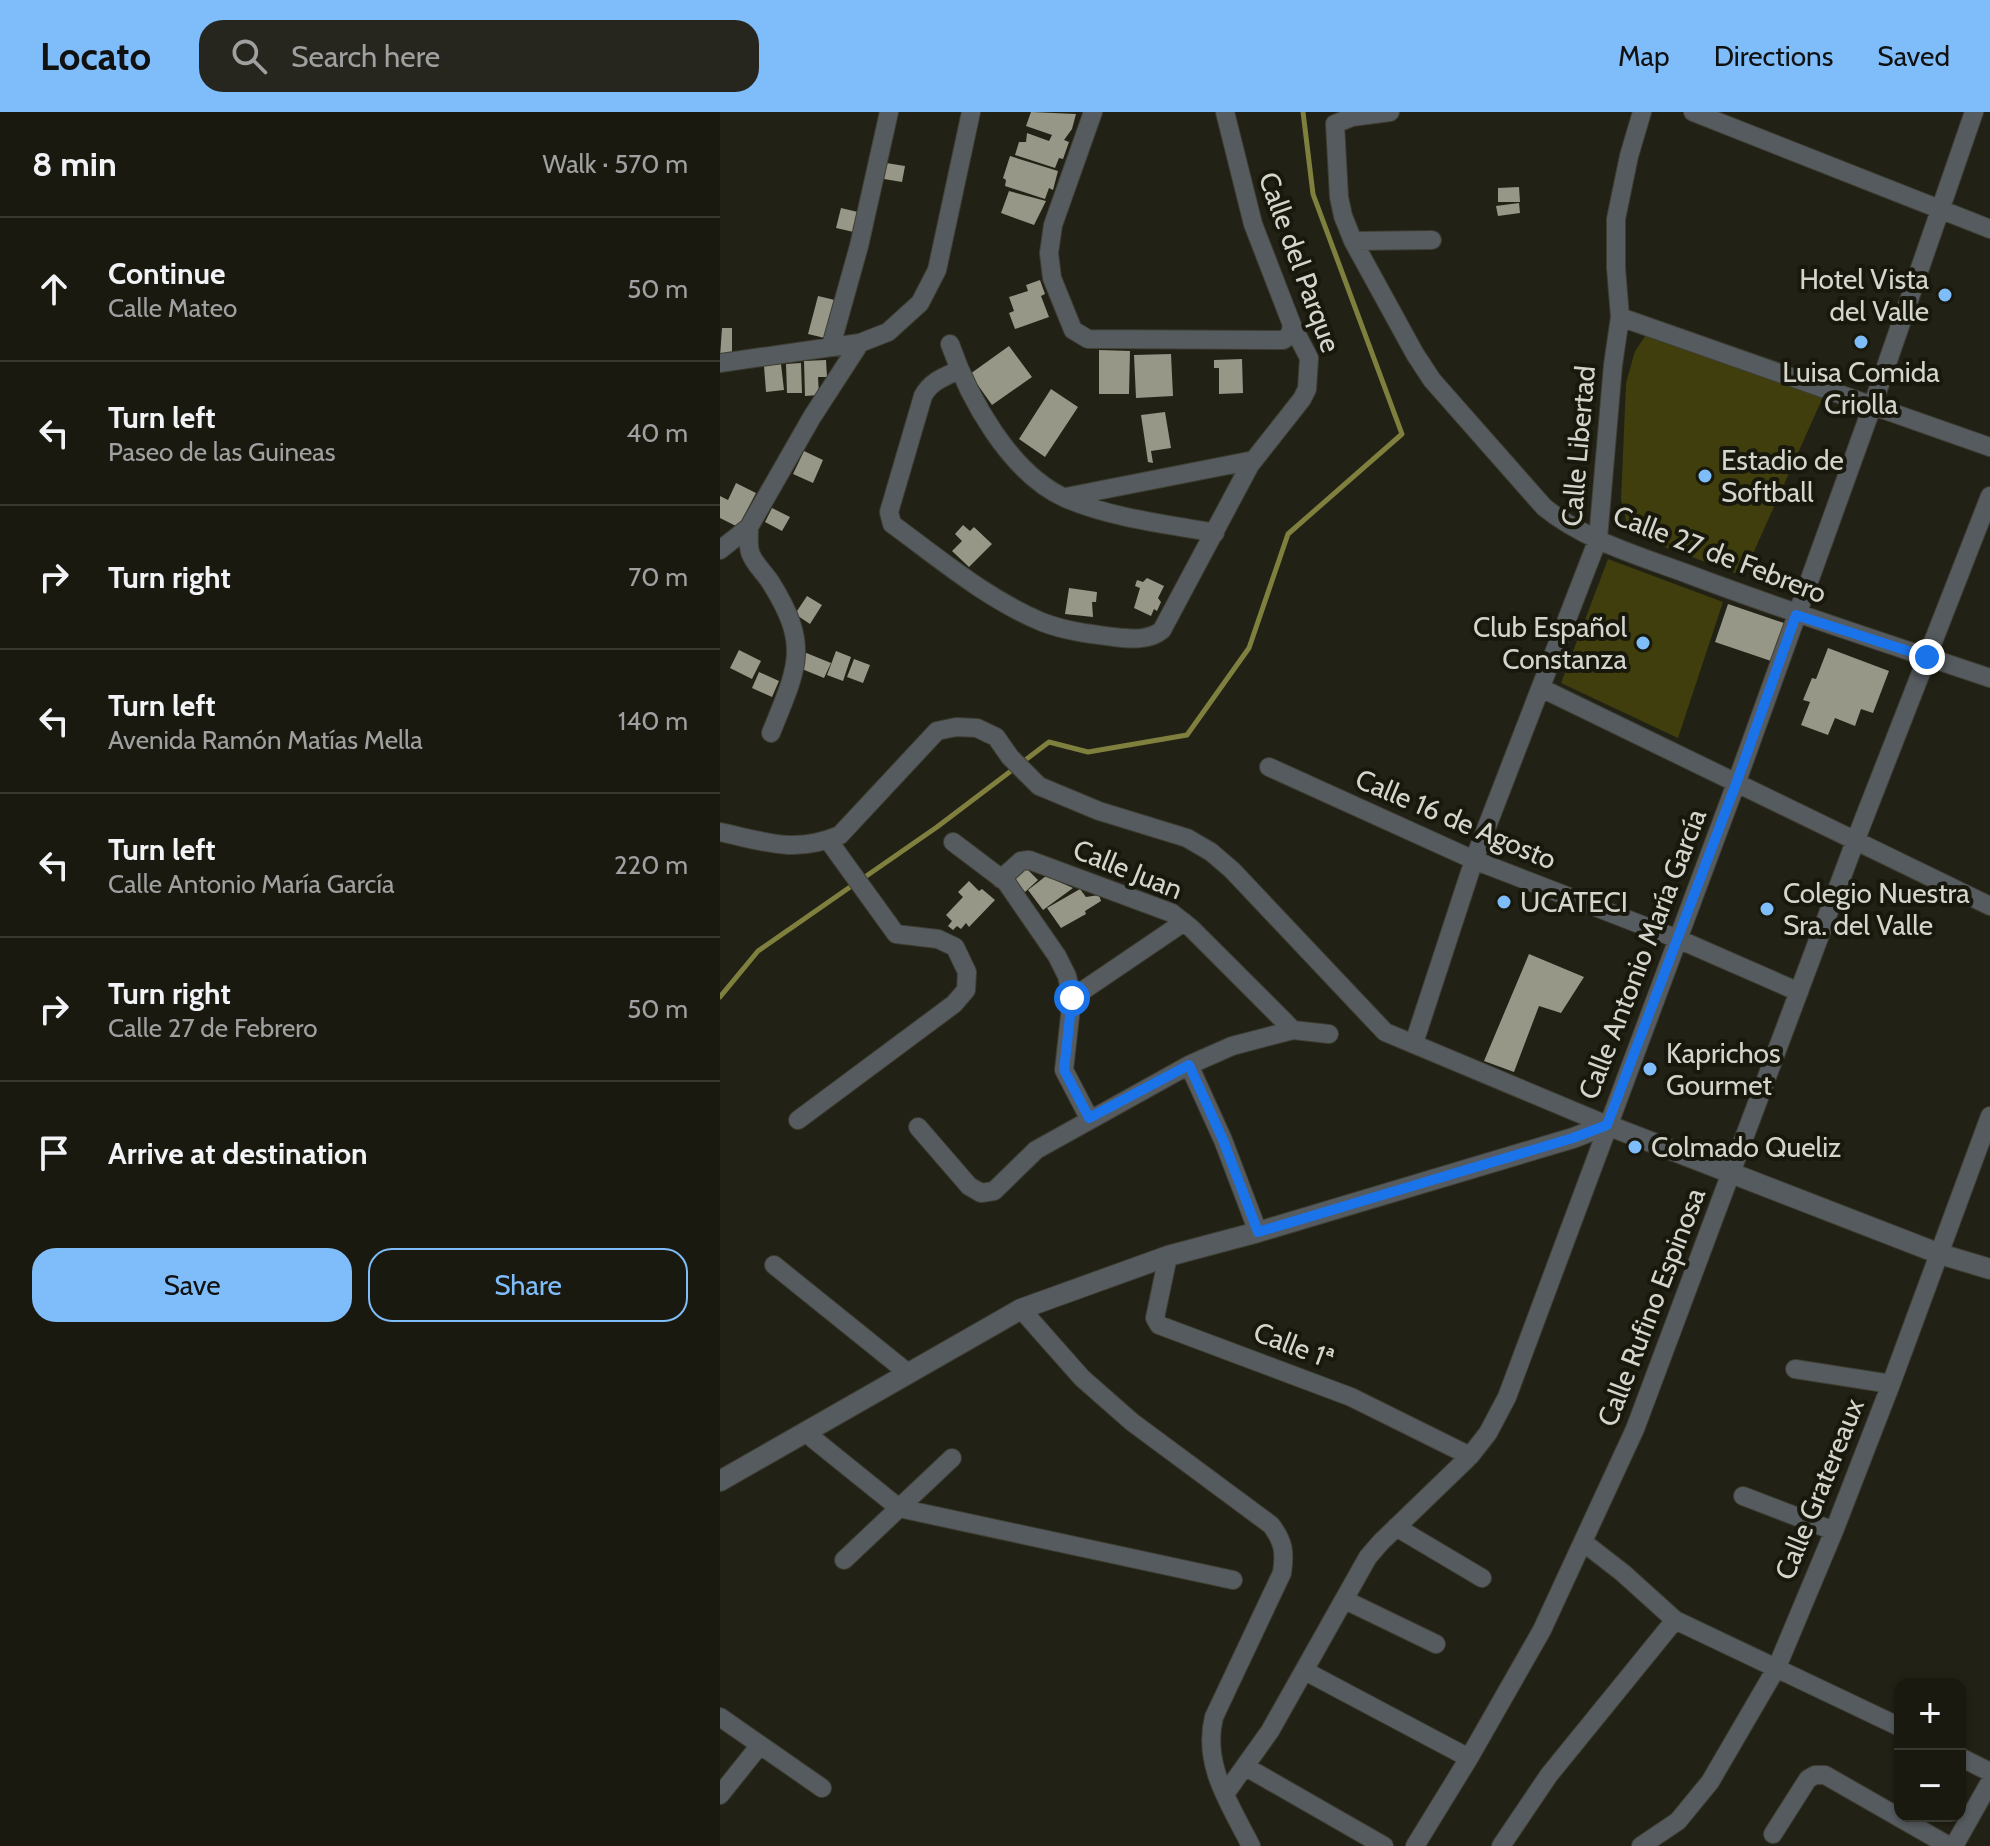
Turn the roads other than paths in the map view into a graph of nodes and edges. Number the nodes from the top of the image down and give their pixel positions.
1 (889, 112) edge
2 (971, 112) edge
3 (1093, 112) edge
4 (1225, 112) edge
5 (1390, 112) edge
6 (1642, 112) edge
7 (1693, 112) edge
8 (1974, 112) edge
9 (1939, 210) junction
10 (1990, 229) edge
11 (1432, 240) dead end
12 (1353, 241) junction
13 (1620, 317) junction
14 (1292, 325) junction
15 (860, 343) junction
16 (950, 344) dead end
17 (831, 346) junction
18 (720, 363) edge
19 (959, 370) junction
20 (1873, 404) junction
21 (1990, 447) edge
22 (1254, 460) junction
23 (1990, 496) edge
24 (1064, 497) junction
25 (749, 527) junction
26 (1215, 533) junction
27 (1598, 539) junction
28 (720, 550) edge
29 (1796, 615) junction
30 (1927, 657) junction
31 (1990, 678) edge
32 (1541, 688) junction
33 (771, 733) dead end
34 (1269, 767) dead end
35 (1737, 781) junction
36 (720, 832) edge
37 (1856, 839) junction
38 (828, 840) junction
39 (953, 842) dead end
40 (1474, 860) junction
41 (1001, 879) junction
42 (1990, 906) edge
43 (1184, 922) junction
44 (1678, 939) junction
45 (1799, 992) junction
46 (1072, 998) junction
47 (1293, 1030) junction
48 (1329, 1034) dead end
49 (1414, 1043) junction
50 (1189, 1065) junction
51 (1990, 1116) edge
52 (1089, 1118) junction
53 (798, 1120) dead end
54 (1607, 1125) junction
55 (918, 1127) dead end
56 (1732, 1174) junction
57 (1258, 1232) junction
58 (1940, 1254) junction
59 (1168, 1256) junction
60 (774, 1265) dead end
61 (1990, 1269) edge
62 (1021, 1309) junction
63 (1795, 1369) dead end
64 (908, 1373) junction
65 (1891, 1384) junction
66 (806, 1433) junction
67 (1470, 1456) junction
68 (952, 1458) dead end
69 (720, 1481) edge
70 (1743, 1496) dead end
71 (899, 1508) junction
72 (1396, 1527) junction
73 (1834, 1531) junction
74 (1583, 1542) junction
75 (844, 1560) dead end
76 (1482, 1578) dead end
77 (1233, 1580) dead end
78 (1345, 1600) junction
79 (1675, 1620) junction
80 (1436, 1644) dead end
81 (1777, 1667) junction
82 (1305, 1671) junction
83 (720, 1717) edge
84 (1894, 1724) edge
85 (760, 1745) junction
86 (1469, 1758) junction
87 (1966, 1760) edge
88 (1246, 1767) junction
89 (1990, 1772) edge
90 (1990, 1782) edge
91 (822, 1788) dead end
92 (1225, 1794) junction
93 (720, 1795) edge
94 (1773, 1834) dead end
95 (1251, 1846) edge
96 (1384, 1846) edge
97 (1415, 1846) edge
98 (1501, 1846) edge
99 (1641, 1846) edge
100 (1952, 1846) edge

1 - 17 street
2 - 15 street
3 - 14 street
4 - 14 street, Calle del Parque
5 - 12 street, Calle 27 de Febrero
6 - 13 street, Calle Libertad
7 - 9 street
8 - 9 street, Calle Antonio María García
9 - 10 street
9 - 20 street, Calle Antonio María García
11 - 12 street
12 - 27 street, Calle 27 de Febrero
13 - 20 street
13 - 27 street, Calle Libertad
14 - 22 street, Calle del Parque
15 - 17 street
15 - 25 street
16 - 19 street
17 - 18 street
19 - 24 street
19 - 26 street, Calle del Parque
20 - 21 street
20 - 29 street, Calle Antonio María García
22 - 24 street
22 - 26 street, Calle del Parque
23 - 30 street, Calle Rufino Espinosa
24 - 26 street
25 - 28 street
25 - 33 street
27 - 29 street, Calle 27 de Febrero
27 - 32 street, Calle Libertad
29 - 30 street, Calle 27 de Febrero
29 - 35 street, Calle Antonio María García
30 - 31 street, Calle 27 de Febrero
30 - 37 street, Calle Rufino Espinosa
32 - 35 street
32 - 40 street, Calle Libertad
34 - 40 street, Calle 16 de Agosto
35 - 37 street
35 - 44 street, Calle Antonio María García
36 - 38 street
37 - 42 street
37 - 45 street, Calle Rufino Espinosa
38 - 49 street
38 - 53 street
39 - 41 street
40 - 44 street, Calle 16 de Agosto
40 - 49 street, Calle Libertad
41 - 43 street, Calle Juan
41 - 46 street
43 - 46 street
43 - 47 street, Calle Juan
44 - 45 street, Calle 16 de Agosto
44 - 54 street, Calle Antonio María García
45 - 56 street, Calle Rufino Espinosa
46 - 52 street
47 - 48 street
47 - 50 street
49 - 54 street
50 - 52 street
50 - 57 street
51 - 58 street, Calle Gratereaux
52 - 55 street
54 - 56 street
54 - 57 street
54 - 67 street, Calle Antonio María García
56 - 58 street
56 - 74 street, Calle Rufino Espinosa
57 - 59 street
58 - 61 street
58 - 65 street, Calle Gratereaux
59 - 62 street
59 - 67 street, Calle 1ª
60 - 64 street
62 - 64 street
62 - 92 street
63 - 65 street
64 - 66 street
65 - 73 street, Calle Gratereaux
66 - 69 street
66 - 71 street
67 - 72 street, Calle Antonio María García
68 - 71 street
70 - 73 street
71 - 75 street
71 - 77 street
72 - 76 street
72 - 78 street, Calle Antonio María García
73 - 81 street, Calle Gratereaux
74 - 79 street
74 - 86 street, Calle Rufino Espinosa
78 - 80 street
78 - 82 street, Calle Antonio María García
79 - 81 street
79 - 98 street
81 - 84 street
81 - 99 street, Calle Gratereaux
82 - 86 street
82 - 88 street, Calle Antonio María García
83 - 85 street
85 - 91 street
85 - 93 street
86 - 97 street, Calle Rufino Espinosa
87 - 89 street
88 - 92 street, Calle Antonio María García
88 - 96 street
90 - 100 street
92 - 95 street
94 - 100 street

